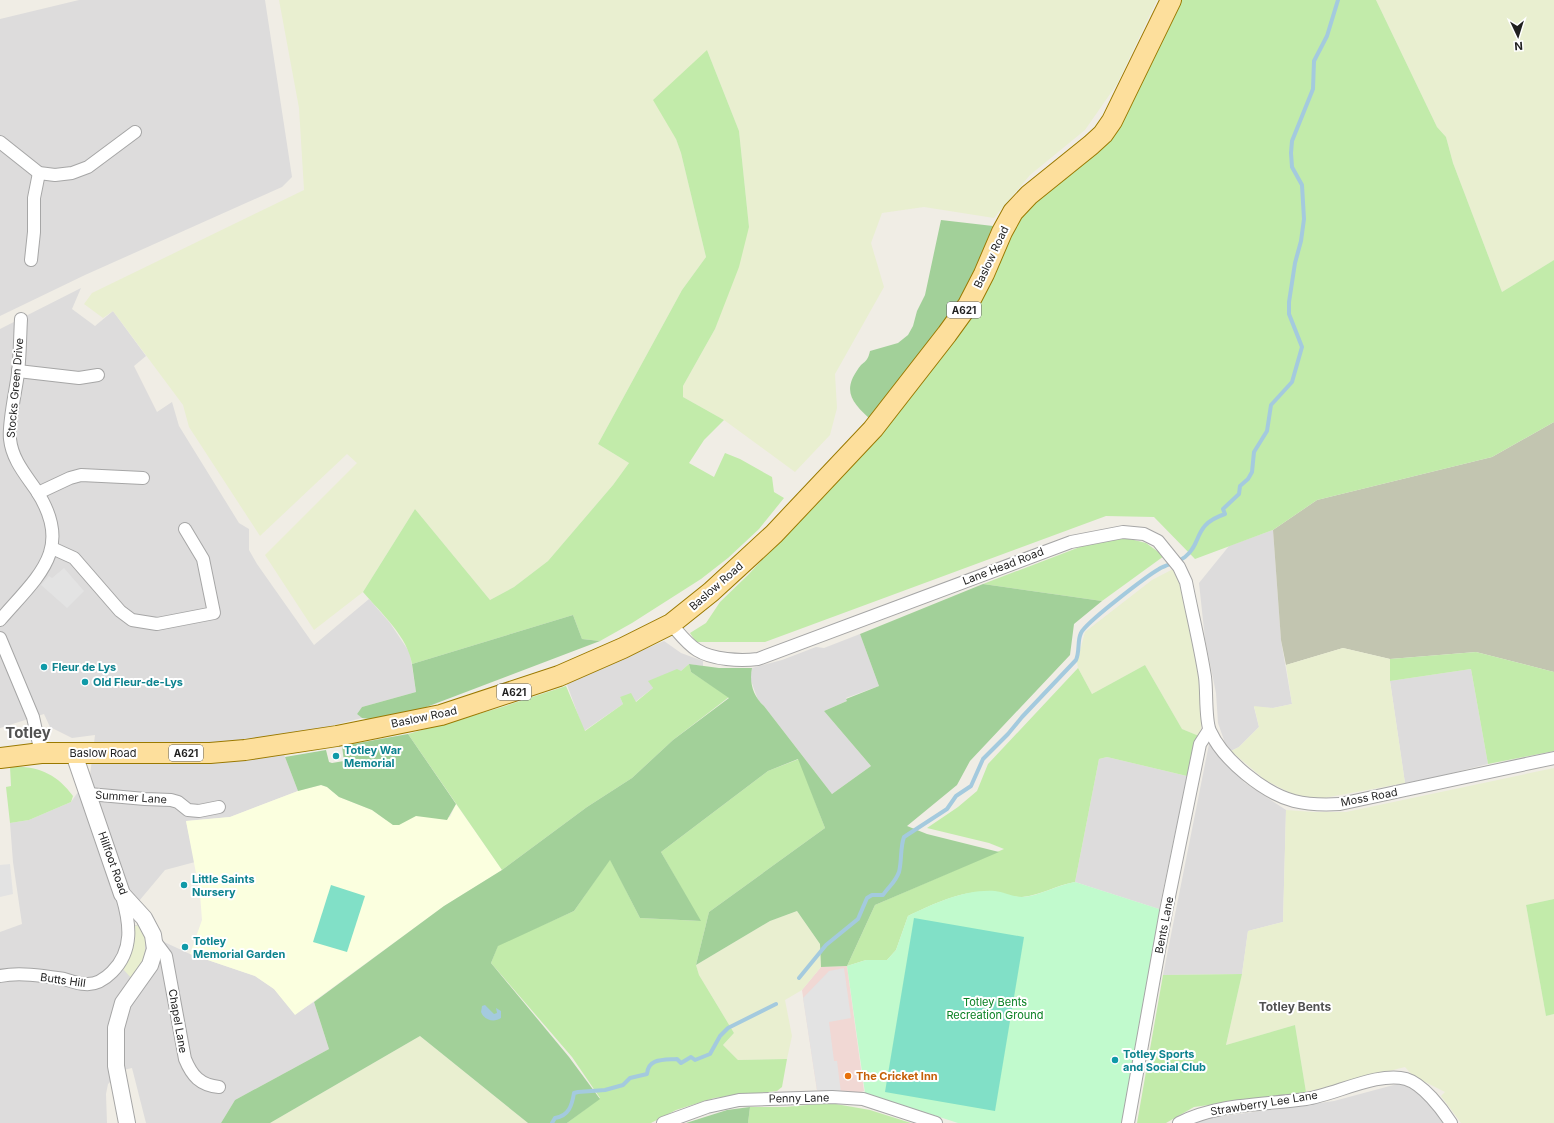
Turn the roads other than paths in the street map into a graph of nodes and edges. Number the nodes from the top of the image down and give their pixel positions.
1 (1171, 0) edge
2 (135, 132) dead end
3 (0, 142) edge
4 (39, 173) junction
5 (31, 260) dead end
6 (20, 319) dead end
7 (18, 371) junction
8 (98, 375) dead end
9 (142, 478) dead end
10 (38, 493) junction
11 (185, 529) dead end
12 (52, 548) junction
13 (0, 620) edge
14 (671, 624) junction
15 (0, 638) edge
16 (1209, 730) junction
17 (41, 753) junction
18 (74, 754) junction
19 (0, 758) edge
20 (1554, 758) edge
21 (89, 794) junction
22 (219, 807) dead end
23 (122, 894) junction
24 (154, 940) junction
25 (0, 976) edge
26 (219, 1086) dead end
27 (127, 1123) edge
28 (663, 1123) edge
29 (936, 1123) edge
30 (1128, 1123) edge
31 (1179, 1123) edge
32 (1451, 1123) edge

1 - 14 main road, Baslow Road / A621
2 - 4 street
3 - 4 street
4 - 5 street
6 - 7 street, Stocks Green Drive
7 - 8 street
7 - 10 street, Stocks Green Drive
9 - 10 street
10 - 12 street, Stocks Green Drive
11 - 12 street
12 - 13 street, Stocks Green Drive
14 - 16 street, Lane Head Road
14 - 18 main road, Baslow Road / A621
15 - 17 street
16 - 20 street, Moss Road
16 - 30 street, Bents Lane
17 - 18 main road, Baslow Road / A621
17 - 19 main road, Baslow Road / A621
18 - 21 street, Hillfoot Road
21 - 22 street, Summer Lane
21 - 23 street, Hillfoot Road
23 - 24 street, Hillfoot Road
23 - 25 street, Butts Hill
24 - 26 street, Chapel Lane
24 - 27 street
28 - 29 street, Penny Lane
31 - 32 street, Strawberry Lee Lane

